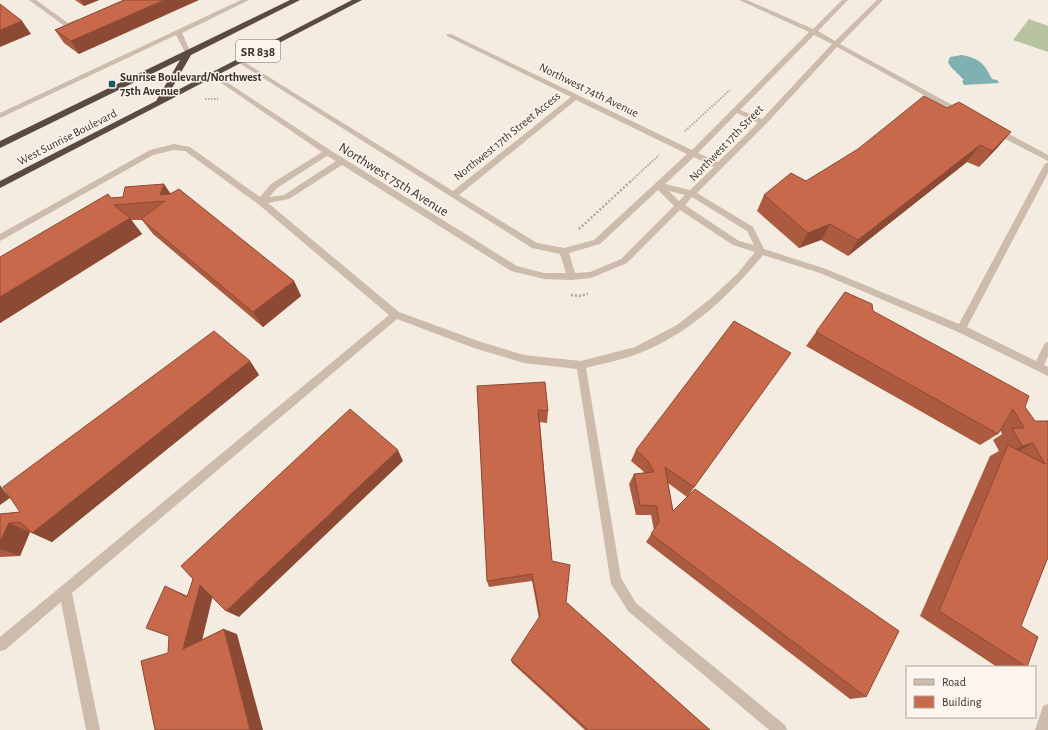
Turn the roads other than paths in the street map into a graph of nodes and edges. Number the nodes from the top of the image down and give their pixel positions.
1 (32, 0) edge
2 (246, 0) edge
3 (296, 0) edge
4 (358, 0) edge
5 (742, 0) edge
6 (845, 0) edge
7 (880, 0) edge
8 (88, 17) edge
9 (812, 31) junction
10 (178, 32) junction
11 (449, 35) dead end
12 (835, 45) junction
13 (188, 53) junction
14 (239, 61) junction
15 (213, 75) junction
16 (576, 96) junction
17 (158, 103) junction
18 (736, 110) junction
19 (0, 116) edge
20 (972, 118) edge
21 (763, 122) junction
22 (986, 126) edge
23 (0, 145) edge
24 (327, 152) junction
25 (693, 153) junction
26 (1048, 158) edge
27 (342, 161) junction
28 (1048, 165) edge
29 (719, 166) junction
30 (0, 184) edge
31 (658, 185) junction
32 (693, 194) junction
33 (453, 195) junction
34 (261, 202) junction
35 (680, 206) junction
36 (0, 238) edge
37 (564, 251) junction
38 (761, 251) junction
39 (572, 277) junction
40 (396, 315) junction
41 (961, 329) junction
42 (1048, 346) edge
43 (581, 365) junction
44 (1038, 367) junction
45 (1048, 372) edge
46 (65, 591) junction
47 (0, 645) edge
48 (1048, 711) edge
49 (93, 730) edge
50 (780, 730) edge
51 (1042, 730) edge

1 - 8 street
2 - 10 street
3 - 13 highway, West Sunrise Boulevard / SR 838
4 - 14 highway, West Sunrise Boulevard / SR 838
5 - 9 street
6 - 9 street, Northwest 17th Street
7 - 12 street, Northwest 17th Street
9 - 12 street
9 - 18 street, Northwest 17th Street
10 - 13 street
10 - 19 street
11 - 16 street, Northwest 74th Avenue
12 - 20 street
12 - 21 street, Northwest 17th Street
13 - 17 highway
13 - 23 highway, West Sunrise Boulevard / SR 838
14 - 15 highway, West Sunrise Boulevard / SR 838
14 - 33 street, Northwest 75th Avenue
15 - 17 highway, West Sunrise Boulevard / SR 838
15 - 24 street, Northwest 75th Avenue
16 - 25 street, Northwest 74th Avenue
16 - 33 street, Northwest 17th Street Access
17 - 30 highway, West Sunrise Boulevard / SR 838
18 - 21 street
18 - 25 street, Northwest 17th Street
21 - 29 street, Northwest 17th Street
22 - 26 street
24 - 27 street, Northwest 75th Avenue
24 - 34 street
25 - 29 street, Northwest 74th Avenue
25 - 31 street, Northwest 17th Street
27 - 34 street
27 - 39 street, Northwest 75th Avenue
28 - 41 street
29 - 32 street, Northwest 17th Street
31 - 32 street
31 - 35 street
31 - 37 street, Northwest 17th Street
32 - 35 street, Northwest 17th Street
32 - 38 street
33 - 37 street, Northwest 75th Avenue
34 - 36 street
34 - 40 street
35 - 38 street
35 - 39 street, Northwest 17th Street
37 - 39 street
38 - 41 street
38 - 43 street
40 - 43 street
40 - 46 street
41 - 44 street
42 - 44 street
43 - 50 street
44 - 45 street
46 - 47 street
46 - 49 street
48 - 51 street

